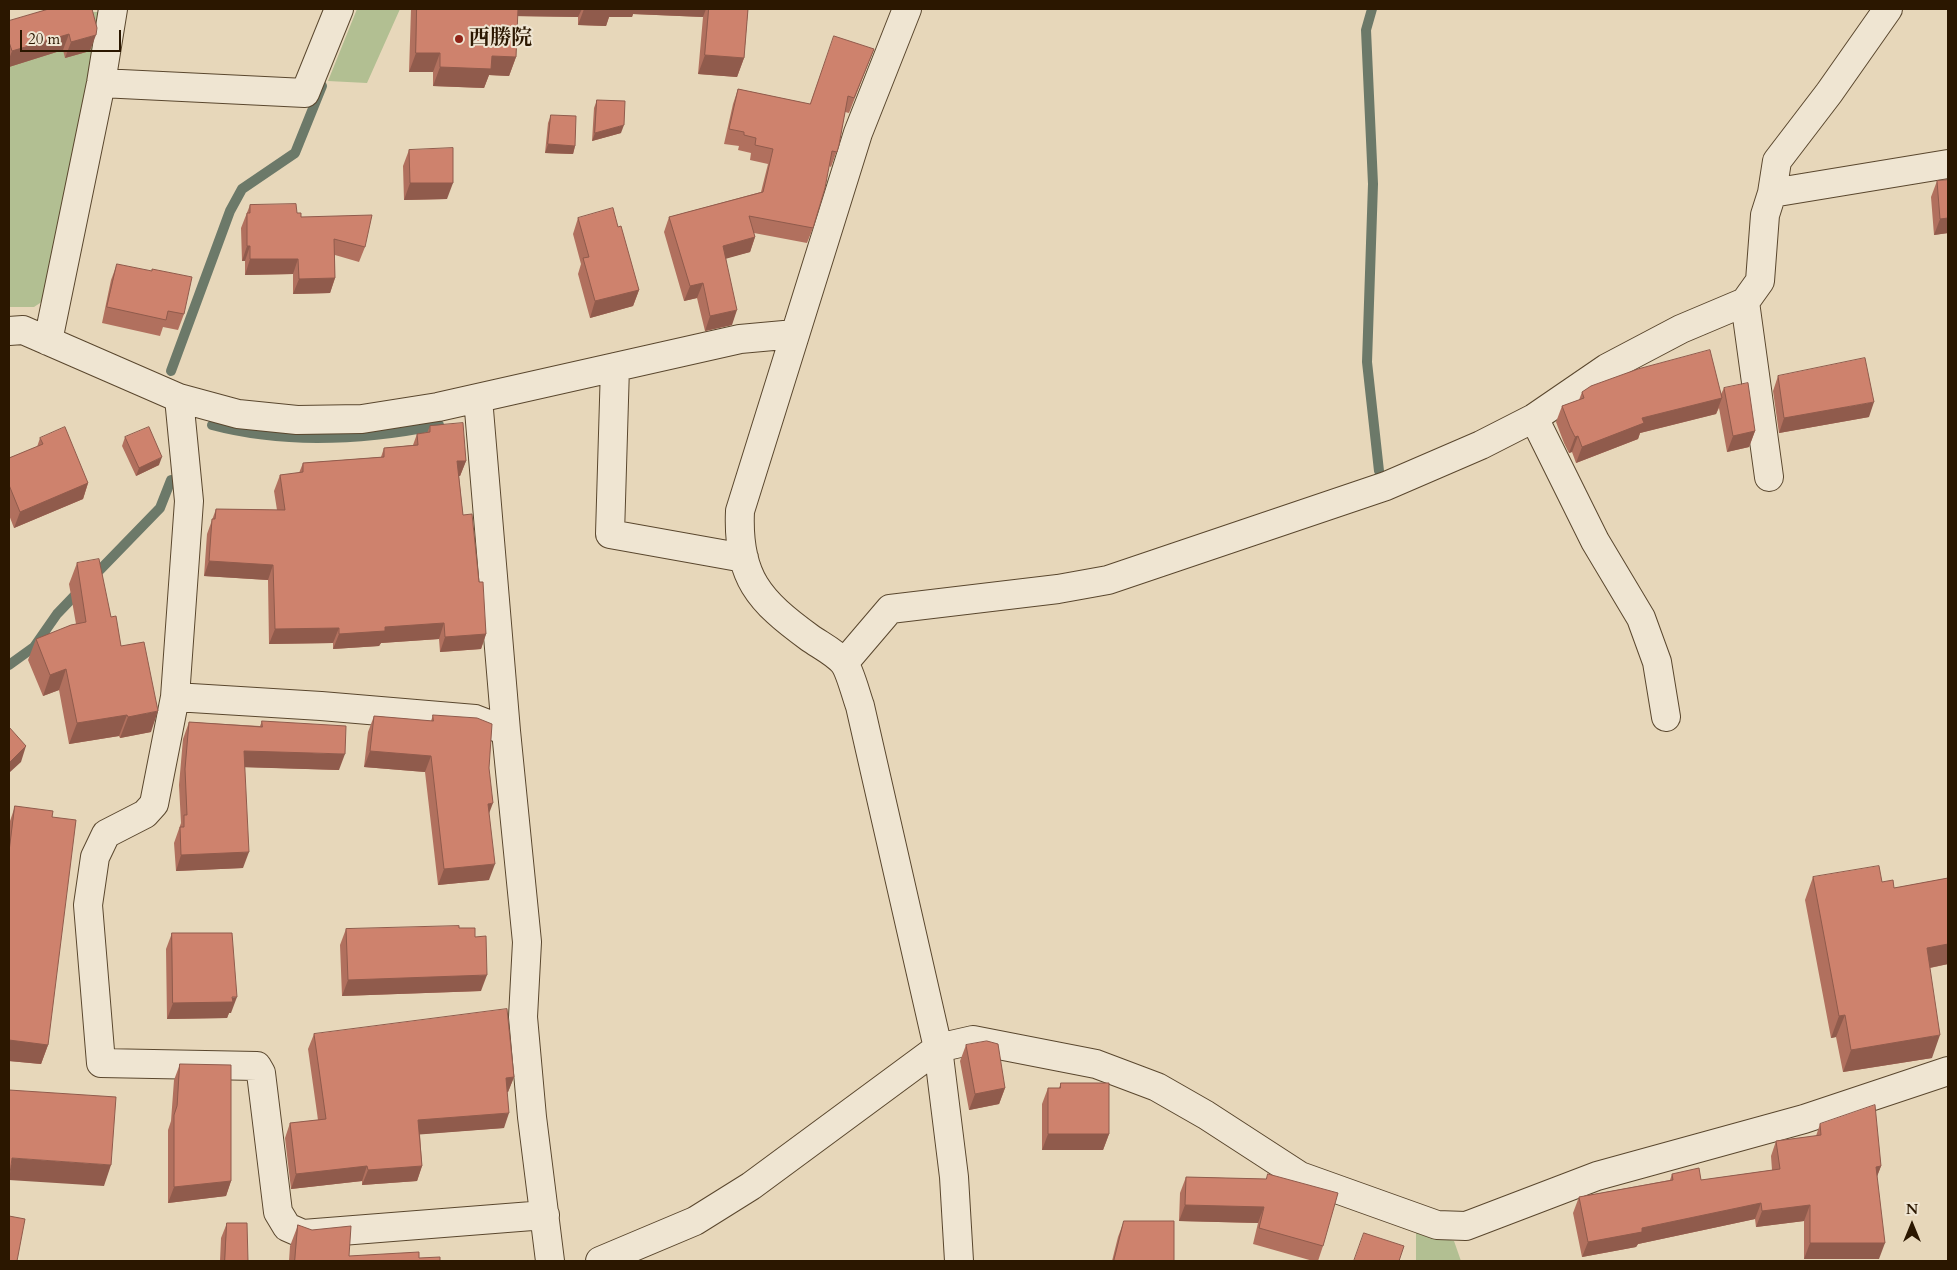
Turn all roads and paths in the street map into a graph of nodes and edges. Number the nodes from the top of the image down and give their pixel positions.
1 (113, 9) edge
2 (339, 9) edge
3 (907, 9) edge
4 (1888, 9) edge
5 (101, 83) junction
6 (1948, 164) edge
7 (1772, 193) junction
8 (1745, 302) junction
9 (9, 332) edge
10 (795, 334) junction
11 (48, 341) junction
12 (615, 367) junction
13 (179, 398) junction
14 (478, 398) junction
15 (1534, 418) junction
16 (1769, 477) dead end
17 (744, 558) junction
18 (844, 663) junction
19 (175, 697) junction
20 (1666, 717) dead end
21 (506, 731) junction
22 (938, 1048) junction
23 (1948, 1071) edge
24 (545, 1214) junction
25 (550, 1261) edge
26 (600, 1261) edge
27 (959, 1261) edge

1 - 5 street
2 - 5 street
3 - 10 street
4 - 7 street
5 - 11 street
6 - 7 street
7 - 8 street
8 - 15 street
8 - 16 street
9 - 11 street
10 - 12 street
10 - 17 street
11 - 13 street
12 - 14 street
12 - 17 street
13 - 14 street
13 - 19 street
14 - 21 street
15 - 18 street
15 - 20 street
17 - 18 street
18 - 22 street
19 - 21 street
19 - 24 street
21 - 24 street
22 - 23 street
22 - 26 street
22 - 27 street
24 - 25 street

